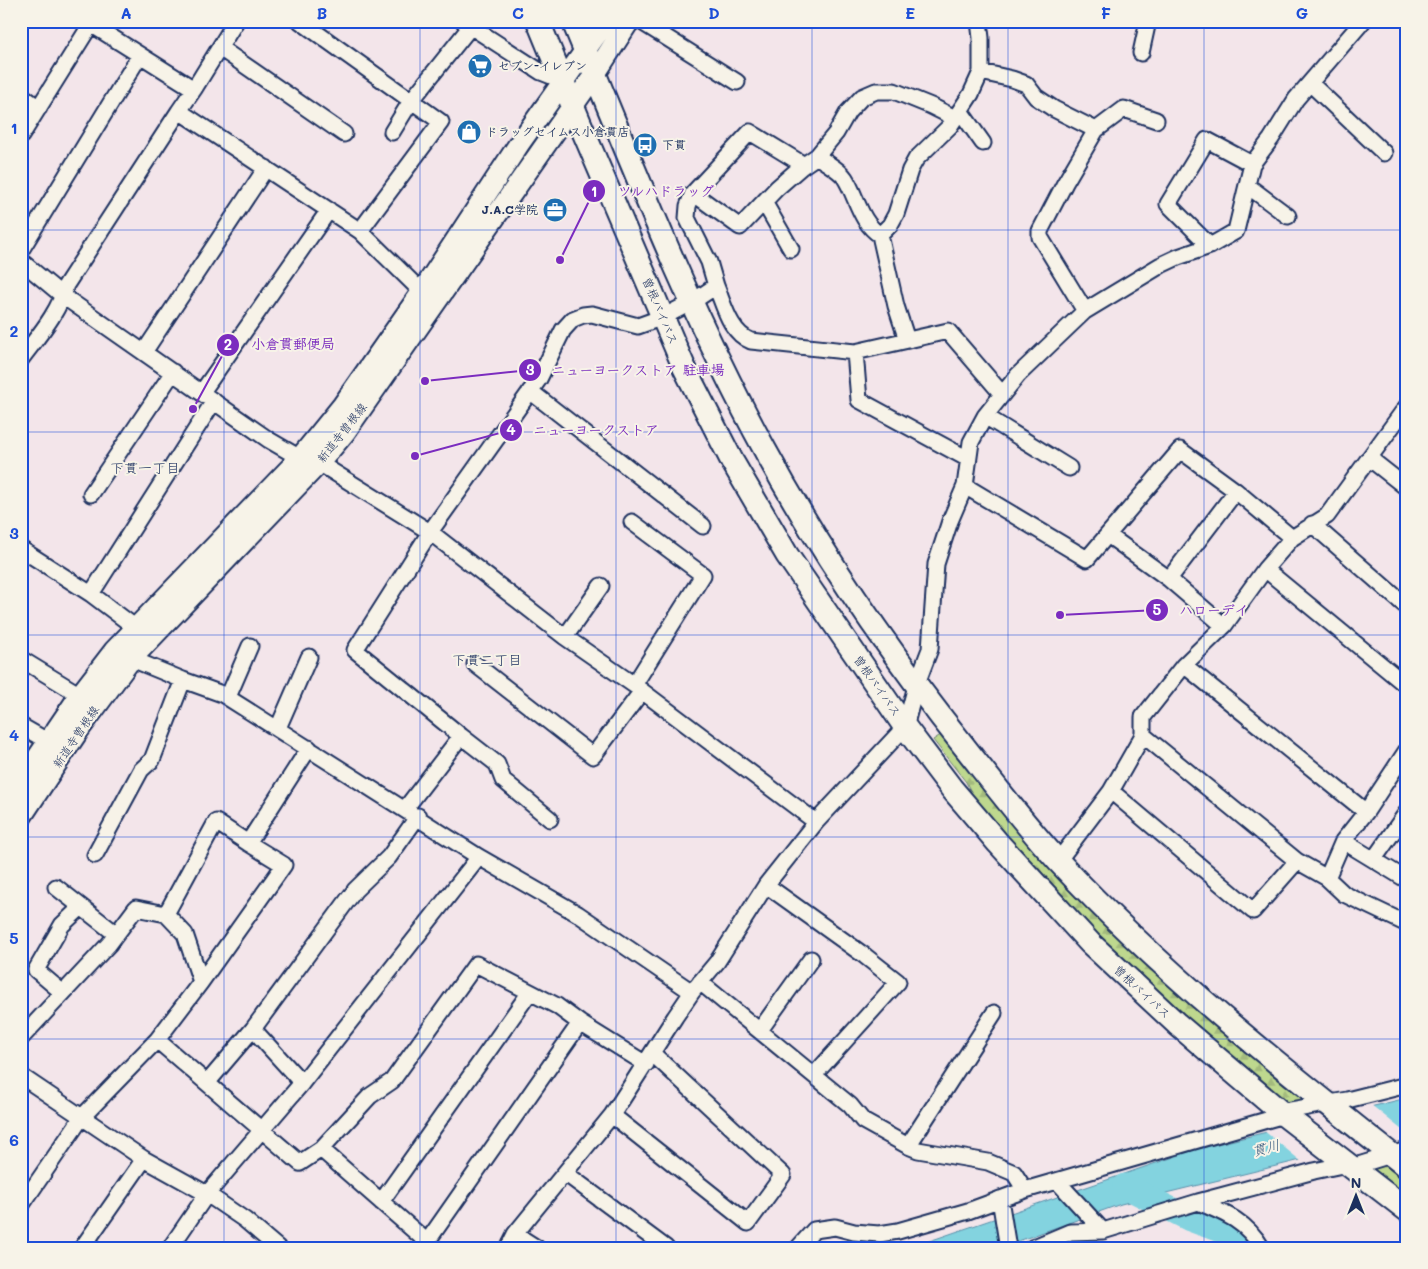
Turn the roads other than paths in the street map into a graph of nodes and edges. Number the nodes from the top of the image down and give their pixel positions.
1 (236, 21) edge
2 (300, 21) edge
3 (538, 21) edge
4 (573, 21) edge
5 (606, 21) edge
6 (629, 21) edge
7 (640, 21) edge
8 (979, 21) edge
9 (1148, 21) edge
10 (1363, 21) edge
11 (89, 23) edge
12 (467, 24) edge
13 (220, 48) junction
14 (586, 52) junction
15 (1141, 53) dead end
16 (140, 55) junction
17 (981, 72) junction
18 (595, 74) junction
19 (564, 81) junction
20 (737, 82) dead end
21 (1310, 83) junction
22 (194, 89) junction
23 (21, 95) edge
24 (411, 101) junction
25 (572, 104) junction
26 (39, 108) junction
27 (179, 110) junction
28 (958, 115) junction
29 (1156, 120) dead end
30 (1096, 130) junction
31 (392, 132) dead end
32 (344, 134) dead end
33 (21, 136) edge
34 (983, 142) dead end
35 (1384, 153) dead end
36 (817, 156) junction
37 (1252, 164) junction
38 (804, 165) junction
39 (266, 168) junction
40 (1248, 186) junction
41 (693, 194) junction
42 (764, 202) junction
43 (329, 210) junction
44 (1288, 216) dead end
45 (360, 231) junction
46 (880, 235) junction
47 (1210, 246) junction
48 (21, 250) edge
49 (791, 250) dead end
50 (21, 261) edge
51 (716, 286) junction
52 (422, 292) junction
53 (64, 296) junction
54 (692, 302) junction
55 (1085, 311) junction
56 (662, 317) junction
57 (906, 340) junction
58 (144, 352) junction
59 (855, 352) junction
60 (21, 359) edge
61 (173, 372) junction
62 (530, 391) junction
63 (1002, 394) junction
64 (208, 396) junction
65 (1407, 406) edge
66 (985, 416) junction
67 (300, 458) junction
68 (1370, 458) junction
69 (968, 459) junction
70 (319, 464) junction
71 (1069, 468) dead end
72 (965, 486) junction
73 (1407, 488) edge
74 (1236, 491) junction
75 (91, 494) dead end
76 (632, 522) dead end
77 (1312, 524) junction
78 (703, 526) dead end
79 (430, 532) junction
80 (1108, 534) junction
81 (1292, 538) junction
82 (21, 549) edge
83 (1265, 570) junction
84 (1169, 579) junction
85 (601, 586) dead end
86 (91, 594) junction
87 (1407, 607) edge
88 (1224, 626) junction
89 (136, 628) junction
90 (565, 637) junction
91 (250, 646) dead end
92 (122, 655) junction
93 (309, 657) dead end
94 (21, 659) edge
95 (475, 664) dead end
96 (1184, 665) junction
97 (183, 680) junction
98 (916, 686) junction
99 (1407, 686) edge
100 (638, 688) junction
101 (80, 695) junction
102 (228, 697) junction
103 (21, 726) edge
104 (905, 727) junction
105 (278, 728) junction
106 (1143, 735) junction
107 (461, 736) junction
108 (49, 742) junction
109 (309, 748) junction
110 (1407, 750) edge
111 (21, 782) edge
112 (1111, 791) junction
113 (412, 812) junction
114 (1366, 812) junction
115 (1407, 812) edge
116 (21, 818) edge
117 (550, 819) dead end
118 (816, 822) junction
119 (1343, 841) junction
120 (248, 843) junction
121 (95, 855) dead end
122 (479, 857) junction
123 (1374, 859) junction
124 (1058, 861) junction
125 (1297, 861) junction
126 (1327, 878) junction
127 (1407, 880) edge
128 (766, 885) junction
129 (56, 888) dead end
130 (81, 907) junction
131 (166, 914) junction
132 (1407, 924) edge
133 (116, 934) junction
134 (811, 959) dead end
135 (202, 982) junction
136 (696, 987) junction
137 (530, 992) junction
138 (63, 993) junction
139 (994, 1013) dead end
140 (580, 1023) junction
141 (253, 1029) junction
142 (760, 1030) junction
143 (21, 1038) edge
144 (157, 1040) junction
145 (649, 1059) junction
146 (814, 1075) junction
147 (21, 1076) edge
148 (207, 1083) junction
149 (302, 1083) junction
150 (1407, 1085) edge
151 (1329, 1107) junction
152 (612, 1115) junction
153 (1285, 1116) junction
154 (82, 1118) junction
155 (262, 1130) junction
156 (908, 1146) junction
157 (321, 1149) junction
158 (1397, 1155) edge
159 (144, 1159) junction
160 (1347, 1163) junction
161 (566, 1173) junction
162 (1060, 1184) junction
163 (1025, 1190) junction
164 (207, 1194) junction
165 (381, 1202) junction
166 (1001, 1202) junction
167 (1198, 1202) junction
168 (21, 1206) edge
169 (1407, 1210) edge
170 (1100, 1228) junction
171 (515, 1234) junction
172 (430, 1245) edge
173 (82, 1248) edge
174 (170, 1248) edge
175 (278, 1248) edge
176 (508, 1248) edge
177 (537, 1248) edge
178 (666, 1248) edge
179 (798, 1248) edge
180 (1008, 1248) edge
181 (1032, 1248) edge
182 (1262, 1248) edge

1 - 13 street
2 - 24 street
3 - 19 highway, 曽根バイパス
4 - 14 highway
5 - 14 main road, 新道寺曽根線
6 - 18 main road, 新道寺曽根線
7 - 20 street
8 - 17 street
9 - 15 street
10 - 21 street
11 - 16 street
11 - 26 street
12 - 19 street
12 - 24 street
13 - 22 street
13 - 32 street
14 - 18 highway
14 - 19 main road, 新道寺曽根線
16 - 22 street
16 - 48 street
17 - 28 street
17 - 30 street
18 - 25 main road, 新道寺曽根線
18 - 54 highway
19 - 25 highway, 曽根バイパス
19 - 52 main road, 新道寺曽根線
21 - 35 street
21 - 37 street
22 - 27 street
23 - 26 street
24 - 31 street
24 - 45 street
25 - 56 highway, 曽根バイパス
25 - 70 main road, 新道寺曽根線
26 - 33 street
27 - 39 street
27 - 53 street
28 - 34 street
28 - 36 street
28 - 46 street
29 - 30 street
30 - 55 street
36 - 38 street
36 - 46 street
37 - 40 street
37 - 47 street
38 - 41 street
38 - 42 street
39 - 43 street
39 - 58 street
40 - 44 street
40 - 47 street
41 - 42 street
41 - 51 street
42 - 49 street
43 - 45 street
43 - 64 street
45 - 52 street
46 - 57 street
47 - 55 street
50 - 53 street
51 - 54 street
51 - 59 street
52 - 67 main road, 新道寺曽根線
53 - 58 street
53 - 60 street
54 - 56 street
54 - 98 highway
55 - 63 street
56 - 62 street
56 - 104 highway, 曽根バイパス
57 - 59 street
57 - 63 street
58 - 61 street
59 - 69 street
61 - 64 street
61 - 75 street
62 - 78 street
62 - 79 street
63 - 66 street
64 - 67 street
64 - 86 street
65 - 68 street
66 - 69 street
66 - 71 street
67 - 70 street
67 - 89 main road, 新道寺曽根線
68 - 73 street
68 - 77 street
69 - 72 street
70 - 79 street
70 - 92 main road, 新道寺曽根線
72 - 80 street
72 - 98 street
74 - 80 street
74 - 81 street
74 - 84 street
76 - 100 street
77 - 81 street
77 - 87 street
79 - 90 street
79 - 107 street
80 - 84 street
81 - 83 street
82 - 86 street
83 - 88 street
83 - 99 street
84 - 88 street
85 - 90 street
86 - 89 street
88 - 96 street
89 - 92 main road, 新道寺曽根線
90 - 100 street
91 - 102 street
92 - 97 street
92 - 101 main road, 新道寺曽根線
92 - 116 main road, 新道寺曽根線
93 - 105 street
94 - 101 street
95 - 100 street
96 - 106 street
96 - 114 street
97 - 102 street
97 - 121 street
98 - 104 street
98 - 124 highway
100 - 118 street
101 - 108 main road, 新道寺曽根線
102 - 105 street
103 - 108 street
104 - 118 street
104 - 153 highway, 曽根バイパス
105 - 109 street
106 - 112 street
106 - 125 street
107 - 113 street
107 - 117 street
108 - 111 main road, 新道寺曽根線
109 - 113 street
109 - 120 street
110 - 114 street
112 - 124 street
112 - 125 street
113 - 122 street
113 - 141 street
114 - 119 street
115 - 123 street
118 - 128 street
119 - 123 street
119 - 126 street
120 - 131 street
120 - 135 street
122 - 136 street
122 - 149 street
123 - 127 street
124 - 151 highway
125 - 126 street
126 - 132 street
128 - 136 street
128 - 146 street
129 - 130 street
130 - 133 street
130 - 138 street
131 - 133 street
131 - 135 street
133 - 138 street
134 - 142 street
135 - 144 street
136 - 142 street
136 - 145 street
137 - 140 street
137 - 157 street
137 - 165 street
138 - 143 street
139 - 156 street
140 - 145 street
140 - 172 street
141 - 148 street
141 - 149 street
142 - 146 street
144 - 148 street
144 - 154 street
145 - 152 street
145 - 152 street
146 - 156 street
147 - 154 street
148 - 155 street
149 - 155 street
150 - 151 street
151 - 153 street
151 - 158 highway
152 - 161 street
153 - 160 highway, 曽根バイパス
153 - 162 street
154 - 159 street
154 - 168 street
155 - 157 street
155 - 164 street
156 - 163 street
157 - 165 street
158 - 160 street
159 - 164 street
159 - 173 street
160 - 167 street
160 - 169 highway, 曽根バイパス
161 - 171 street
161 - 178 street
162 - 163 street
162 - 170 street
163 - 166 street
164 - 174 street
164 - 175 street
165 - 172 street
166 - 179 street
166 - 180 street
167 - 170 street
167 - 182 street
170 - 181 street
171 - 176 street
171 - 177 street

